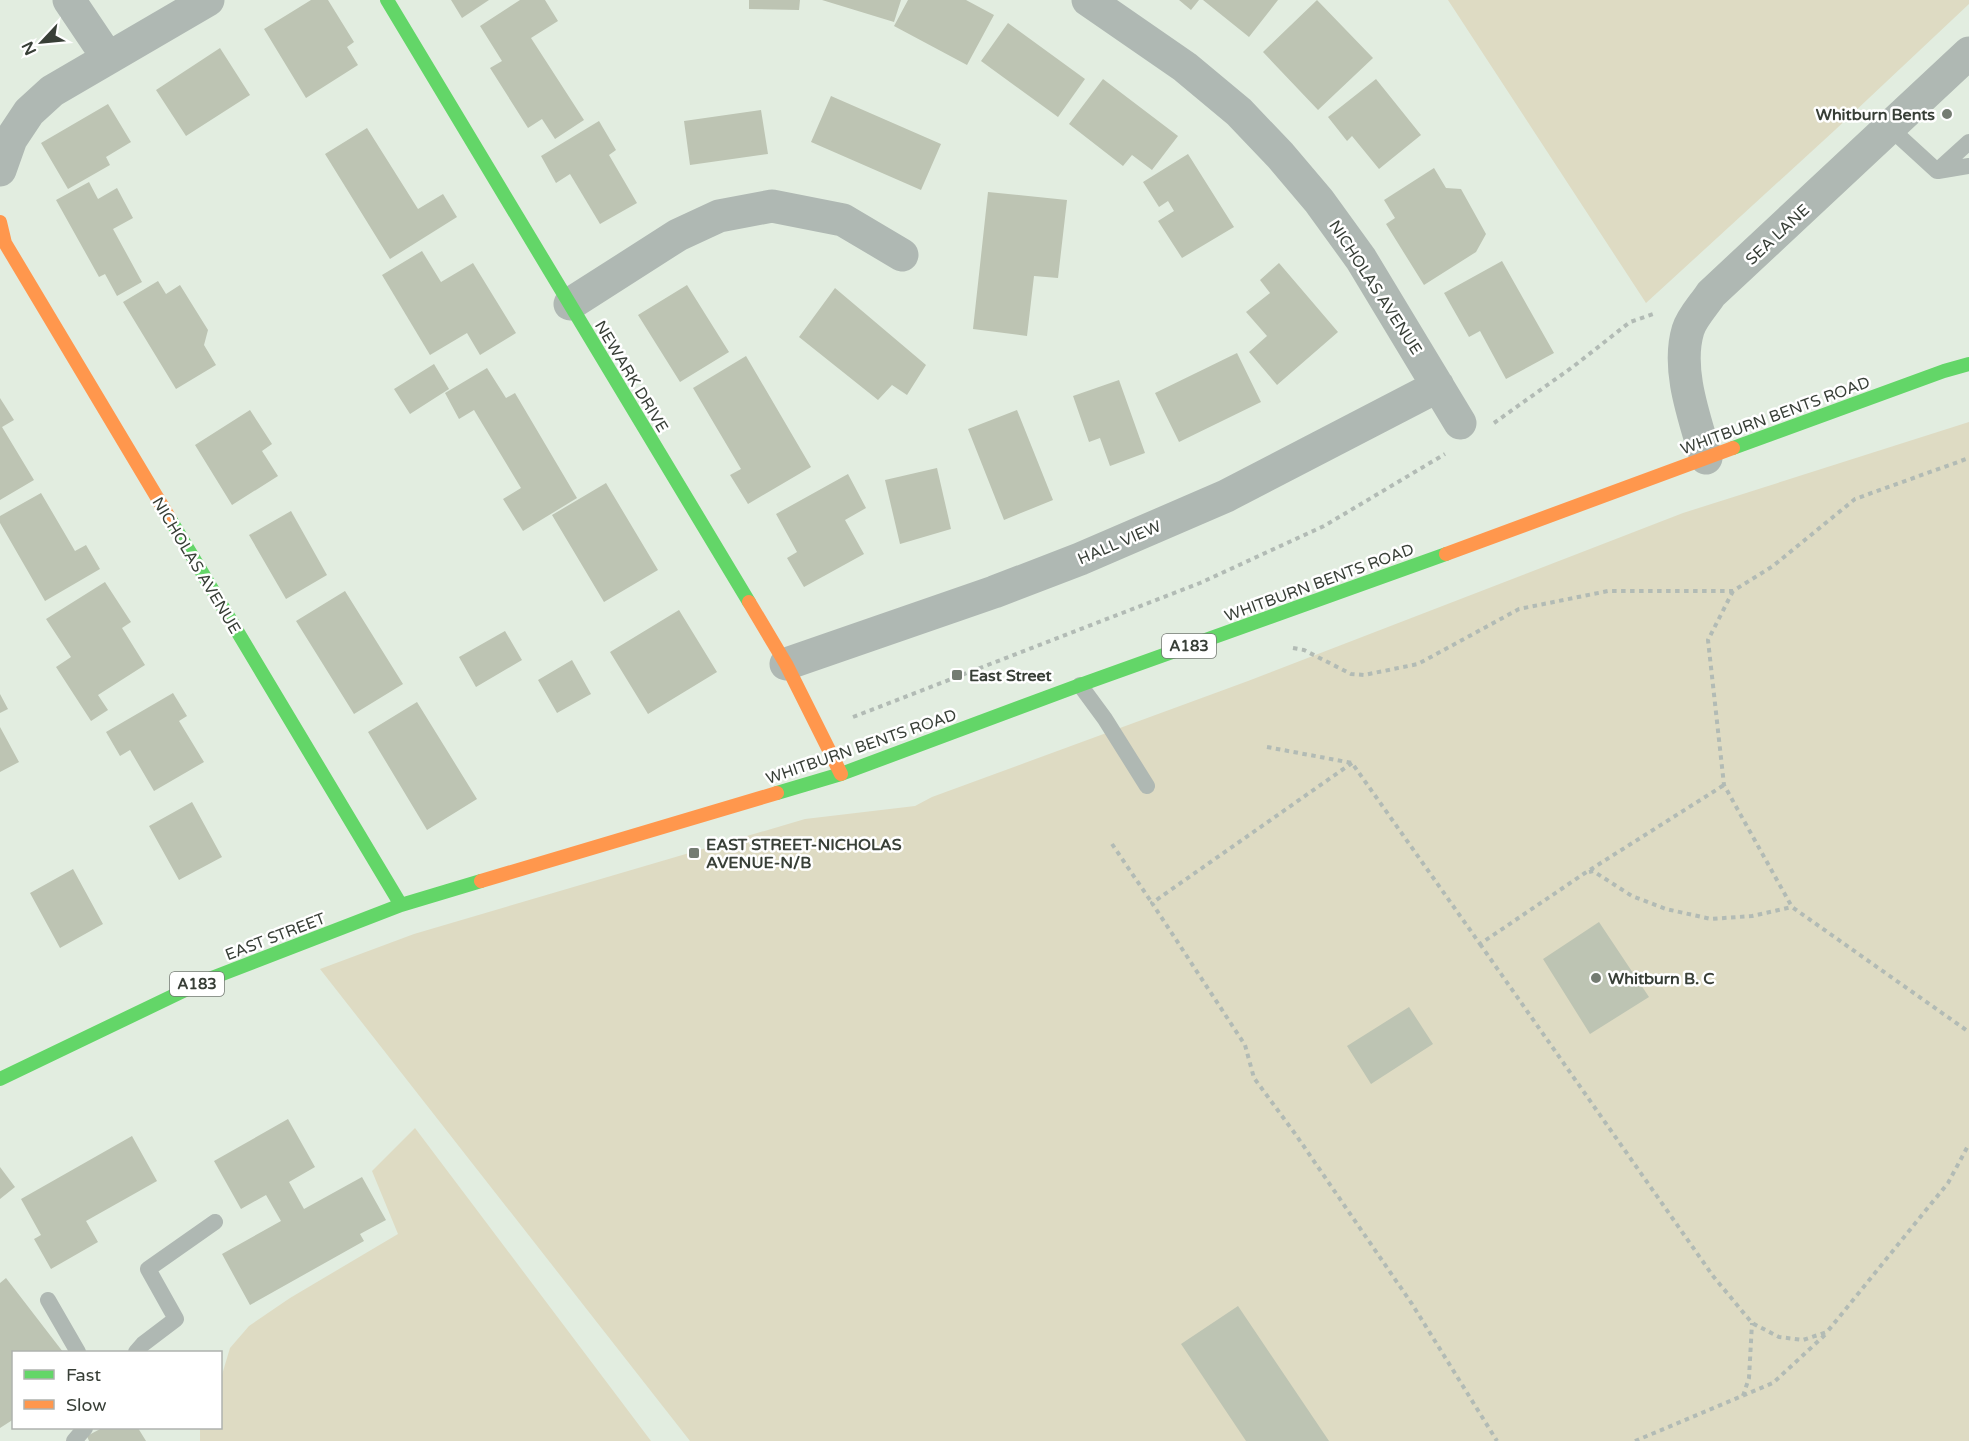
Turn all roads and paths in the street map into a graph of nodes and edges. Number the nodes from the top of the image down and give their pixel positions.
1 (69, 0) edge
2 (208, 0) edge
3 (387, 0) edge
4 (1088, 0) edge
5 (1969, 53) edge
6 (108, 58) junction
7 (1890, 128) junction
8 (1969, 142) edge
9 (1969, 166) edge
10 (0, 170) edge
11 (1937, 171) junction
12 (0, 222) edge
13 (902, 255) dead end
14 (570, 304) junction
15 (1689, 327) junction
16 (1969, 364) edge
17 (1438, 386) junction
18 (1475, 424) joint
19 (1448, 453) dead end
20 (1706, 458) junction
21 (1969, 458) edge
22 (1733, 591) junction
23 (1237, 630) junction
24 (786, 664) junction
25 (1080, 685) junction
26 (819, 729) junction
27 (1267, 747) dead end
28 (1352, 763) junction
29 (841, 774) junction
30 (1724, 785) junction
31 (1147, 786) dead end
32 (1112, 844) dead end
33 (1585, 873) junction
34 (1152, 903) junction
35 (401, 905) junction
36 (1792, 907) junction
37 (1479, 944) junction
38 (1969, 1032) edge
39 (0, 1079) edge
40 (1969, 1144) edge
41 (215, 1222) dead end
42 (48, 1300) dead end
43 (1752, 1323) junction
44 (1827, 1332) junction
45 (77, 1351) edge
46 (138, 1351) edge
47 (1743, 1396) junction
48 (84, 1429) edge
49 (74, 1441) edge
50 (1497, 1441) edge
51 (1635, 1441) edge

1 - 6 street
2 - 6 street
3 - 14 main road, NEWARK DRIVE
4 - 17 street, NICHOLAS AVENUE
5 - 7 street, SEA LANE
6 - 10 street
7 - 11 lane
7 - 15 street, SEA LANE
8 - 11 lane
9 - 11 lane
12 - 35 main road, NICHOLAS AVENUE
13 - 14 street
14 - 24 main road, NEWARK DRIVE
15 - 18 path
15 - 20 street, SEA LANE
16 - 20 main road, WHITBURN BENTS ROAD / A183
17 - 18 street, NICHOLAS AVENUE
17 - 24 street, HALL VIEW
19 - 26 path
20 - 23 main road, WHITBURN BENTS ROAD / A183
21 - 22 path
22 - 23 path
22 - 30 path
23 - 25 main road, WHITBURN BENTS ROAD / A183
24 - 26 main road, NEWARK DRIVE
25 - 29 main road, WHITBURN BENTS ROAD / A183
25 - 31 lane
26 - 29 main road, NEWARK DRIVE
27 - 28 path
28 - 34 path
28 - 37 path
29 - 35 main road, WHITBURN BENTS ROAD / A183
30 - 33 path
30 - 36 path
32 - 34 path
33 - 36 path
33 - 37 path
34 - 50 path
35 - 39 main road, EAST STREET / A183
36 - 38 path
37 - 43 path
40 - 44 path
41 - 46 lane
42 - 45 lane
43 - 44 path
43 - 47 path
44 - 47 path
47 - 51 path
48 - 49 lane

